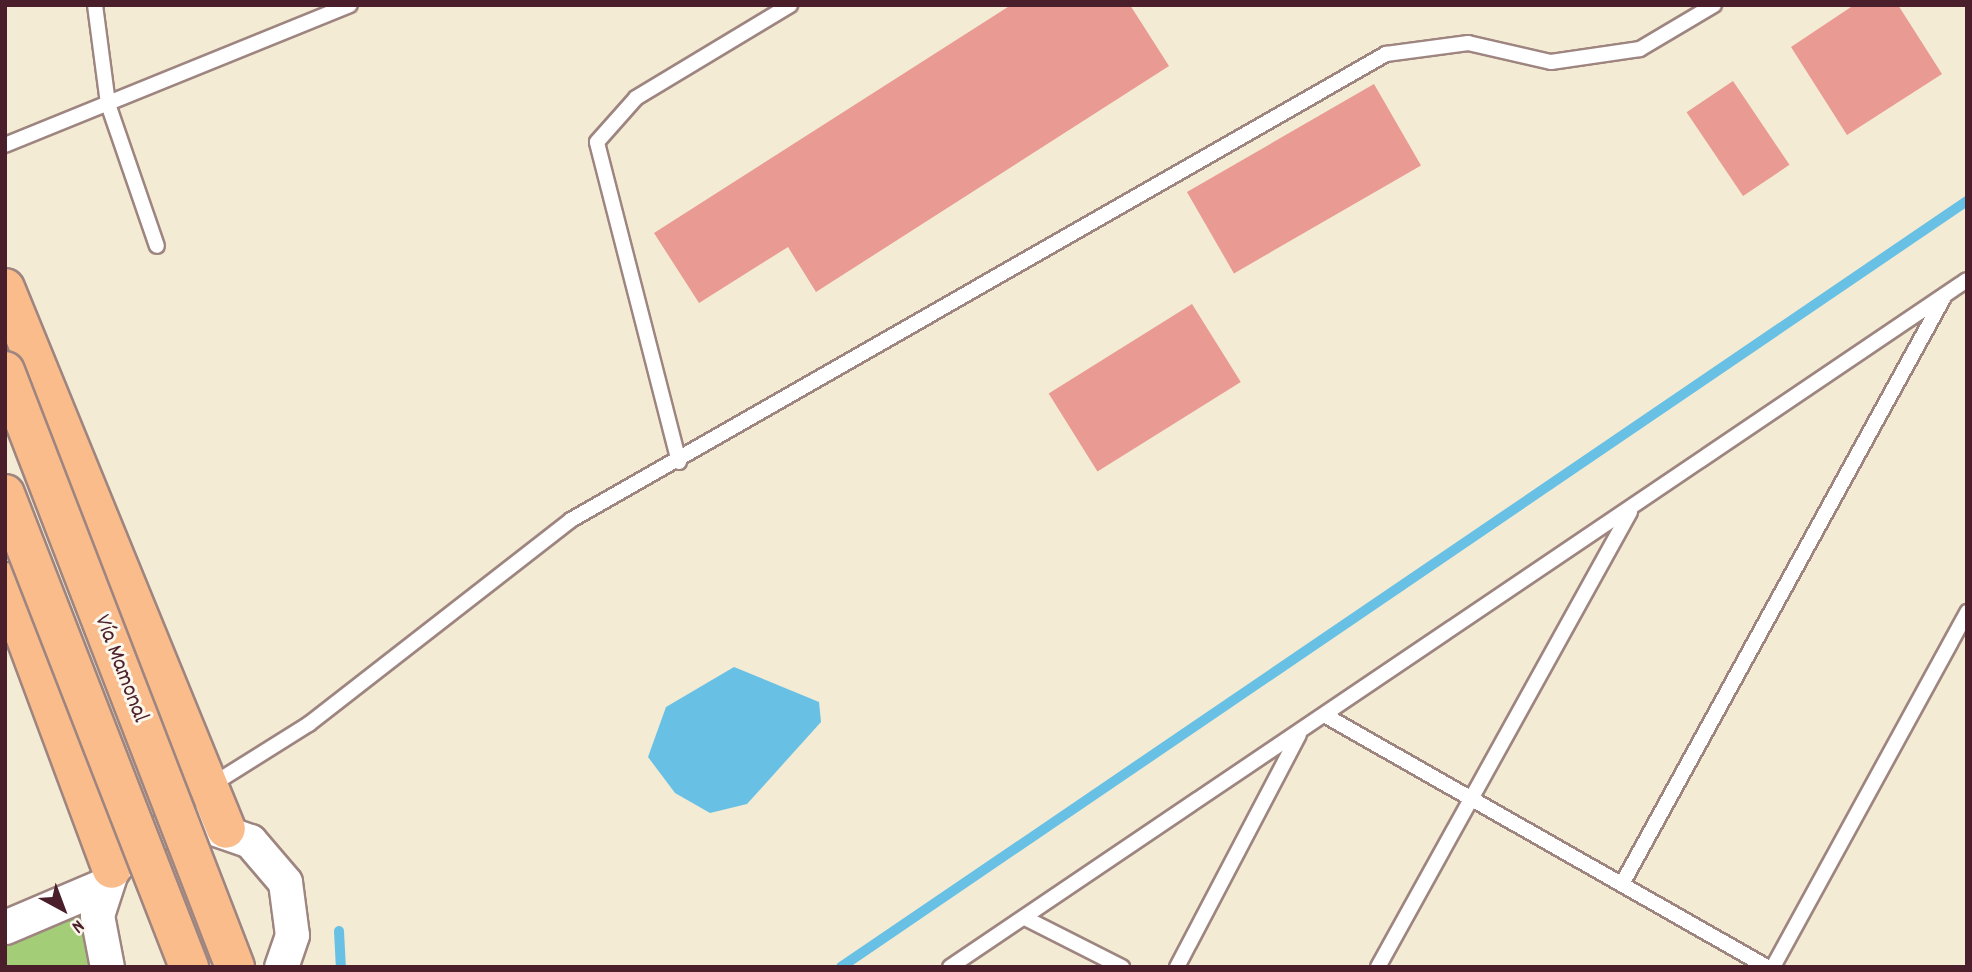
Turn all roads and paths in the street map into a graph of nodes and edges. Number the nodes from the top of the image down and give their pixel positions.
1 (95, 5) edge
2 (350, 5) edge
3 (790, 5) edge
4 (1714, 5) edge
5 (108, 104) junction
6 (5, 145) edge
7 (157, 246) dead end
8 (1967, 280) edge
9 (5, 288) edge
10 (1946, 294) junction
11 (5, 371) edge
12 (679, 462) junction
13 (5, 494) edge
14 (1632, 508) junction
15 (5, 582) edge
16 (1967, 612) edge
17 (1326, 716) junction
18 (1300, 734) junction
19 (205, 788) junction
20 (1470, 798) junction
21 (226, 828) junction
22 (108, 877) junction
23 (1622, 884) junction
24 (1025, 918) junction
25 (5, 927) edge
26 (107, 967) edge
27 (190, 967) edge
28 (235, 967) edge
29 (281, 967) edge
30 (950, 967) edge
31 (1122, 967) edge
32 (1177, 967) edge
33 (1378, 967) edge
34 (1767, 967) edge
35 (1773, 967) edge

1 - 5 lane
2 - 5 lane
3 - 12 lane
4 - 12 lane
5 - 6 lane
5 - 7 lane
8 - 10 lane
9 - 19 main road
10 - 14 lane
10 - 23 lane
11 - 28 main road, Vía Mamonal, bridge
12 - 19 lane
13 - 27 main road, Vía Mamonal, bridge
14 - 17 lane
14 - 20 lane
15 - 22 main road
16 - 35 lane
17 - 18 lane
17 - 20 lane
18 - 24 lane
18 - 32 lane
19 - 21 main road
20 - 23 lane
20 - 33 lane
21 - 22 street
21 - 29 street
22 - 25 street
22 - 26 street
23 - 34 lane
24 - 30 lane
24 - 31 lane

